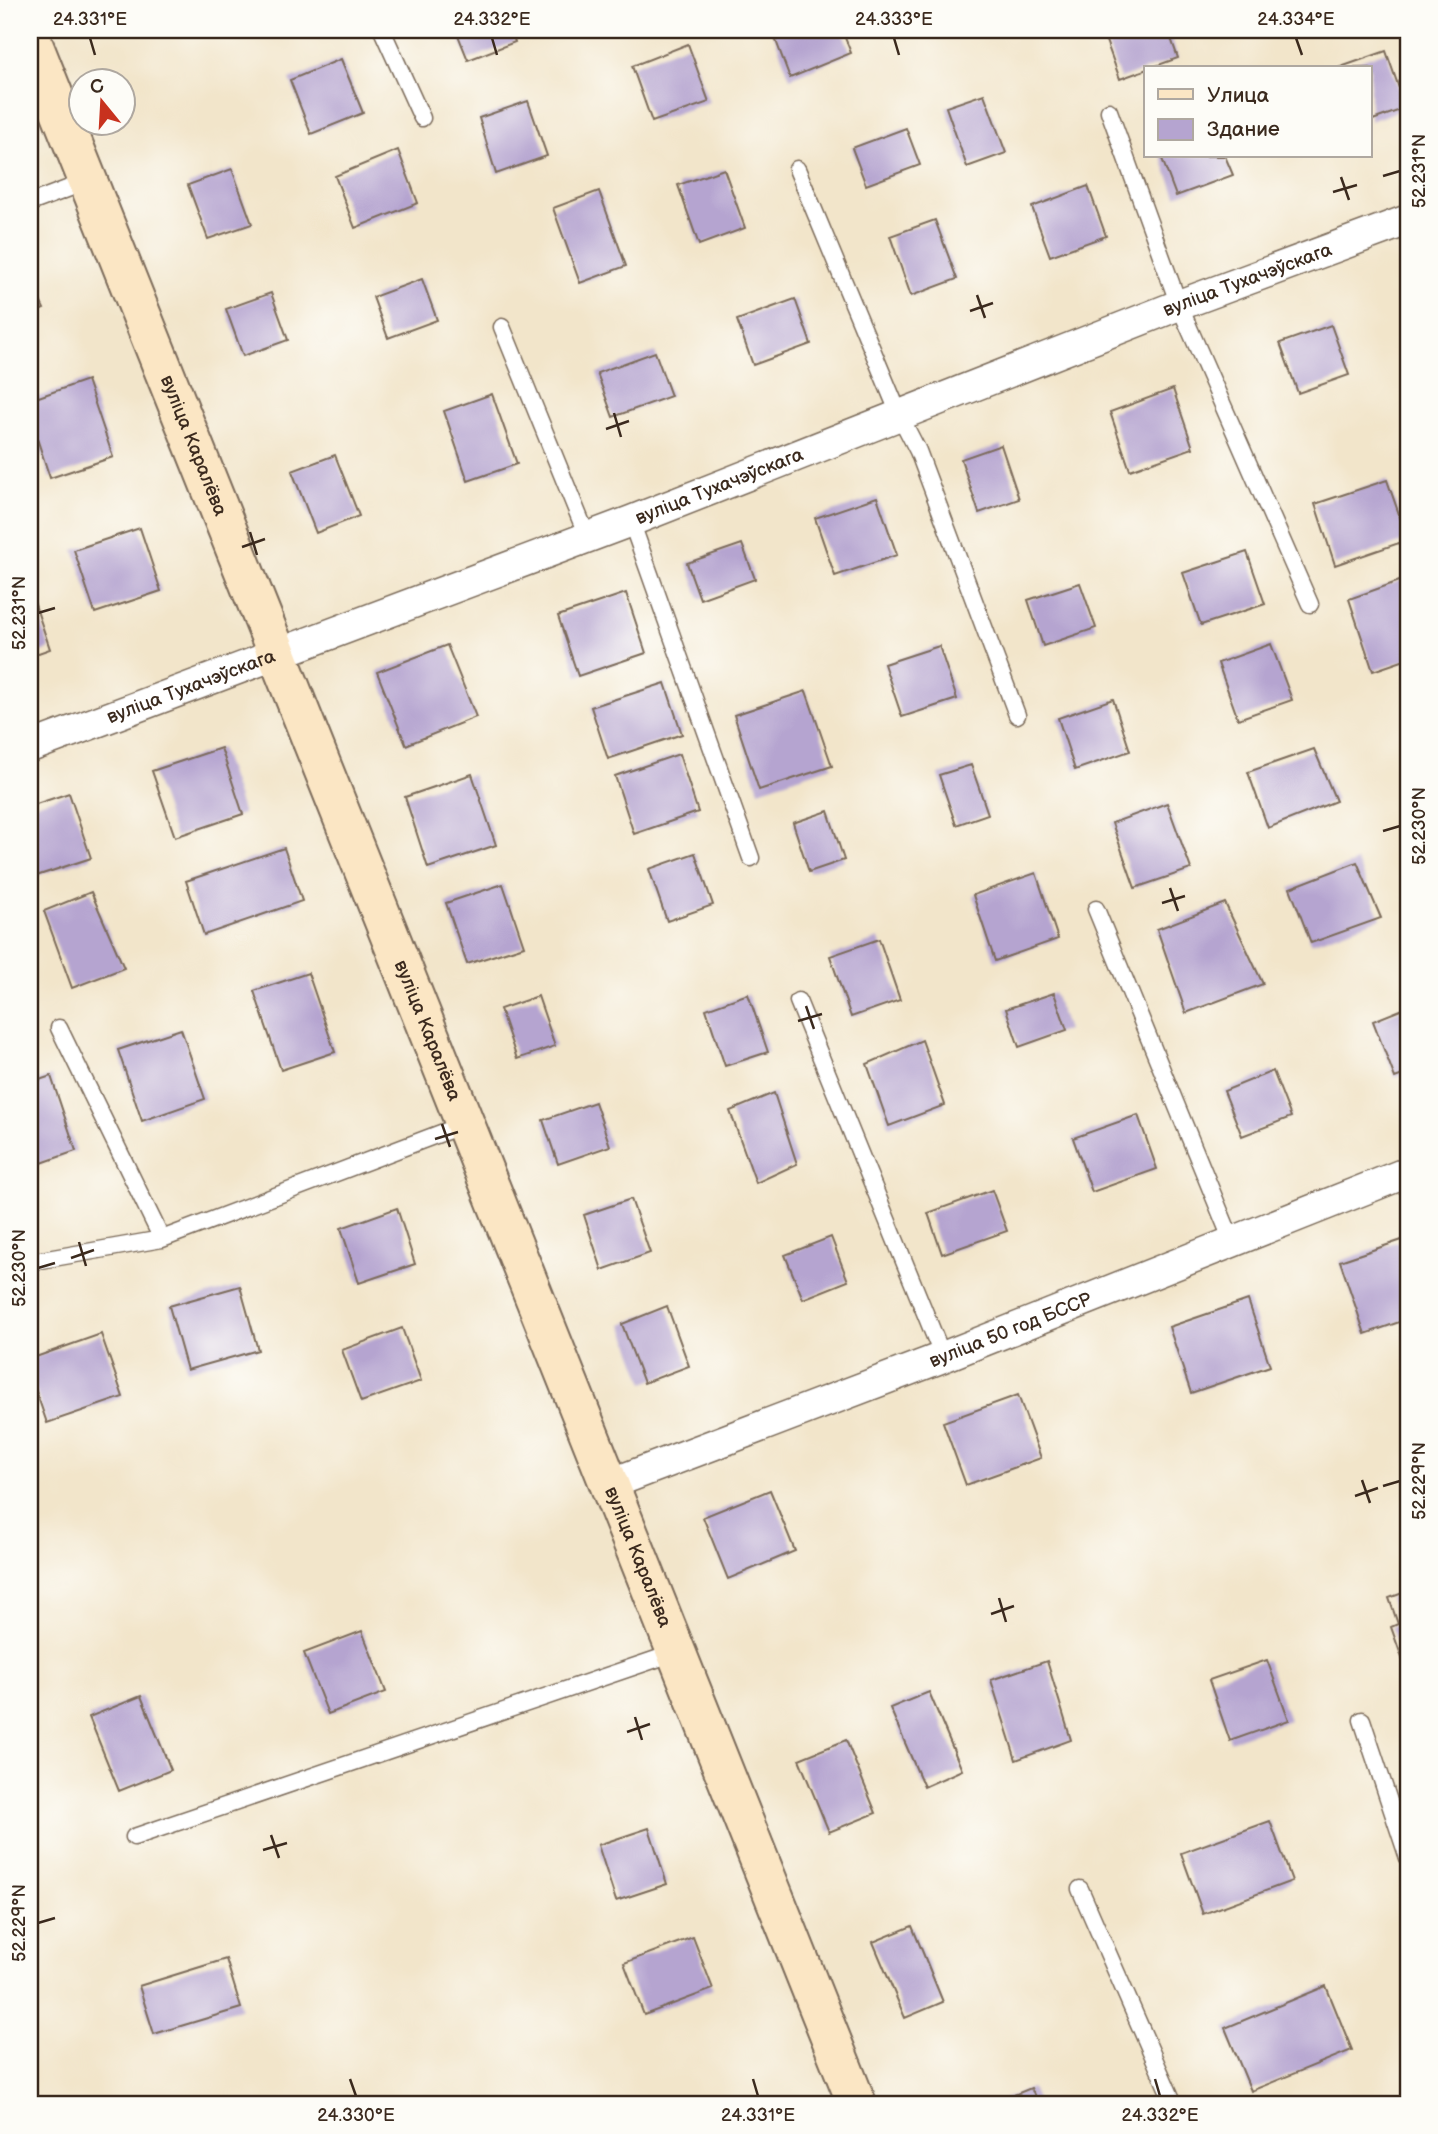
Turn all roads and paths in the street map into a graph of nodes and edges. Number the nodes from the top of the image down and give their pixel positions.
1 (382, 30) edge
2 (30, 36) edge
3 (1109, 111) dead end
4 (422, 118) dead end
5 (797, 169) dead end
6 (88, 181) junction
7 (30, 203) edge
8 (1408, 220) edge
9 (1180, 305) junction
10 (502, 327) dead end
11 (899, 414) junction
12 (631, 521) junction
13 (587, 536) junction
14 (1310, 604) dead end
15 (279, 655) junction
16 (1017, 715) dead end
17 (30, 747) edge
18 (751, 858) dead end
19 (1096, 909) dead end
20 (798, 1001) dead end
21 (59, 1028) dead end
22 (465, 1124) junction
23 (1408, 1172) edge
24 (162, 1239) junction
25 (1232, 1241) junction
26 (30, 1262) edge
27 (943, 1357) junction
28 (610, 1484) junction
29 (677, 1652) junction
30 (1362, 1720) dead end
31 (134, 1837) dead end
32 (1408, 1858) edge
33 (1080, 1889) dead end
34 (856, 2104) edge
35 (1174, 2104) edge

1 - 4 lane
2 - 6 main road, вуліца Каралёва
3 - 9 lane
5 - 11 lane
6 - 7 lane
6 - 15 main road, вуліца Каралёва
8 - 9 street, вуліца Тухачэўскага
9 - 11 street, вуліца Тухачэўскага
9 - 14 lane
10 - 13 lane
11 - 12 street, вуліца Тухачэўскага
11 - 16 lane
12 - 13 street, вуліца Тухачэўскага
12 - 18 lane
13 - 15 street, вуліца Тухачэўскага
15 - 17 street, вуліца Тухачэўскага
15 - 22 main road, вуліца Каралёва
19 - 25 lane
20 - 27 lane
21 - 24 lane
22 - 24 lane
22 - 28 main road, вуліца Каралёва
23 - 25 street, вуліца 50 год БССР
24 - 26 lane
25 - 27 street, вуліца 50 год БССР
27 - 28 street, вуліца 50 год БССР
28 - 29 main road, вуліца Каралёва
29 - 31 lane
29 - 34 main road, вуліца Каралёва
30 - 32 lane
33 - 35 lane

